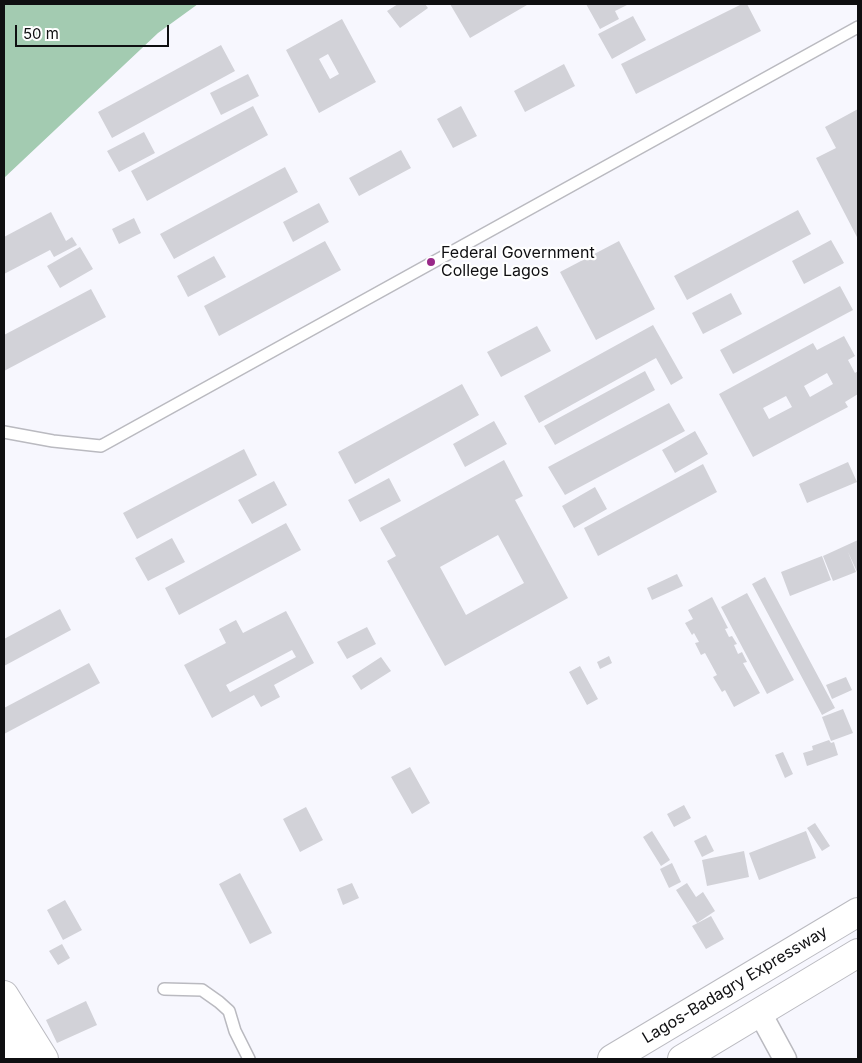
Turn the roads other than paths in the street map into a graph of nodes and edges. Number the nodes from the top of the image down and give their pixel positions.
1 (858, 27) edge
2 (4, 432) edge
3 (858, 912) edge
4 (858, 954) edge
5 (164, 989) dead end
6 (4, 995) edge
7 (760, 1014) junction
8 (4, 1037) edge
9 (18, 1059) edge
10 (44, 1059) edge
11 (249, 1059) edge
12 (612, 1059) edge
13 (682, 1059) edge
14 (785, 1059) edge

1 - 2 lane
3 - 12 main road, Lagos-Badagry Expressway
4 - 7 main road
5 - 11 lane
6 - 10 main road
7 - 13 main road
7 - 14 street
8 - 9 main road

